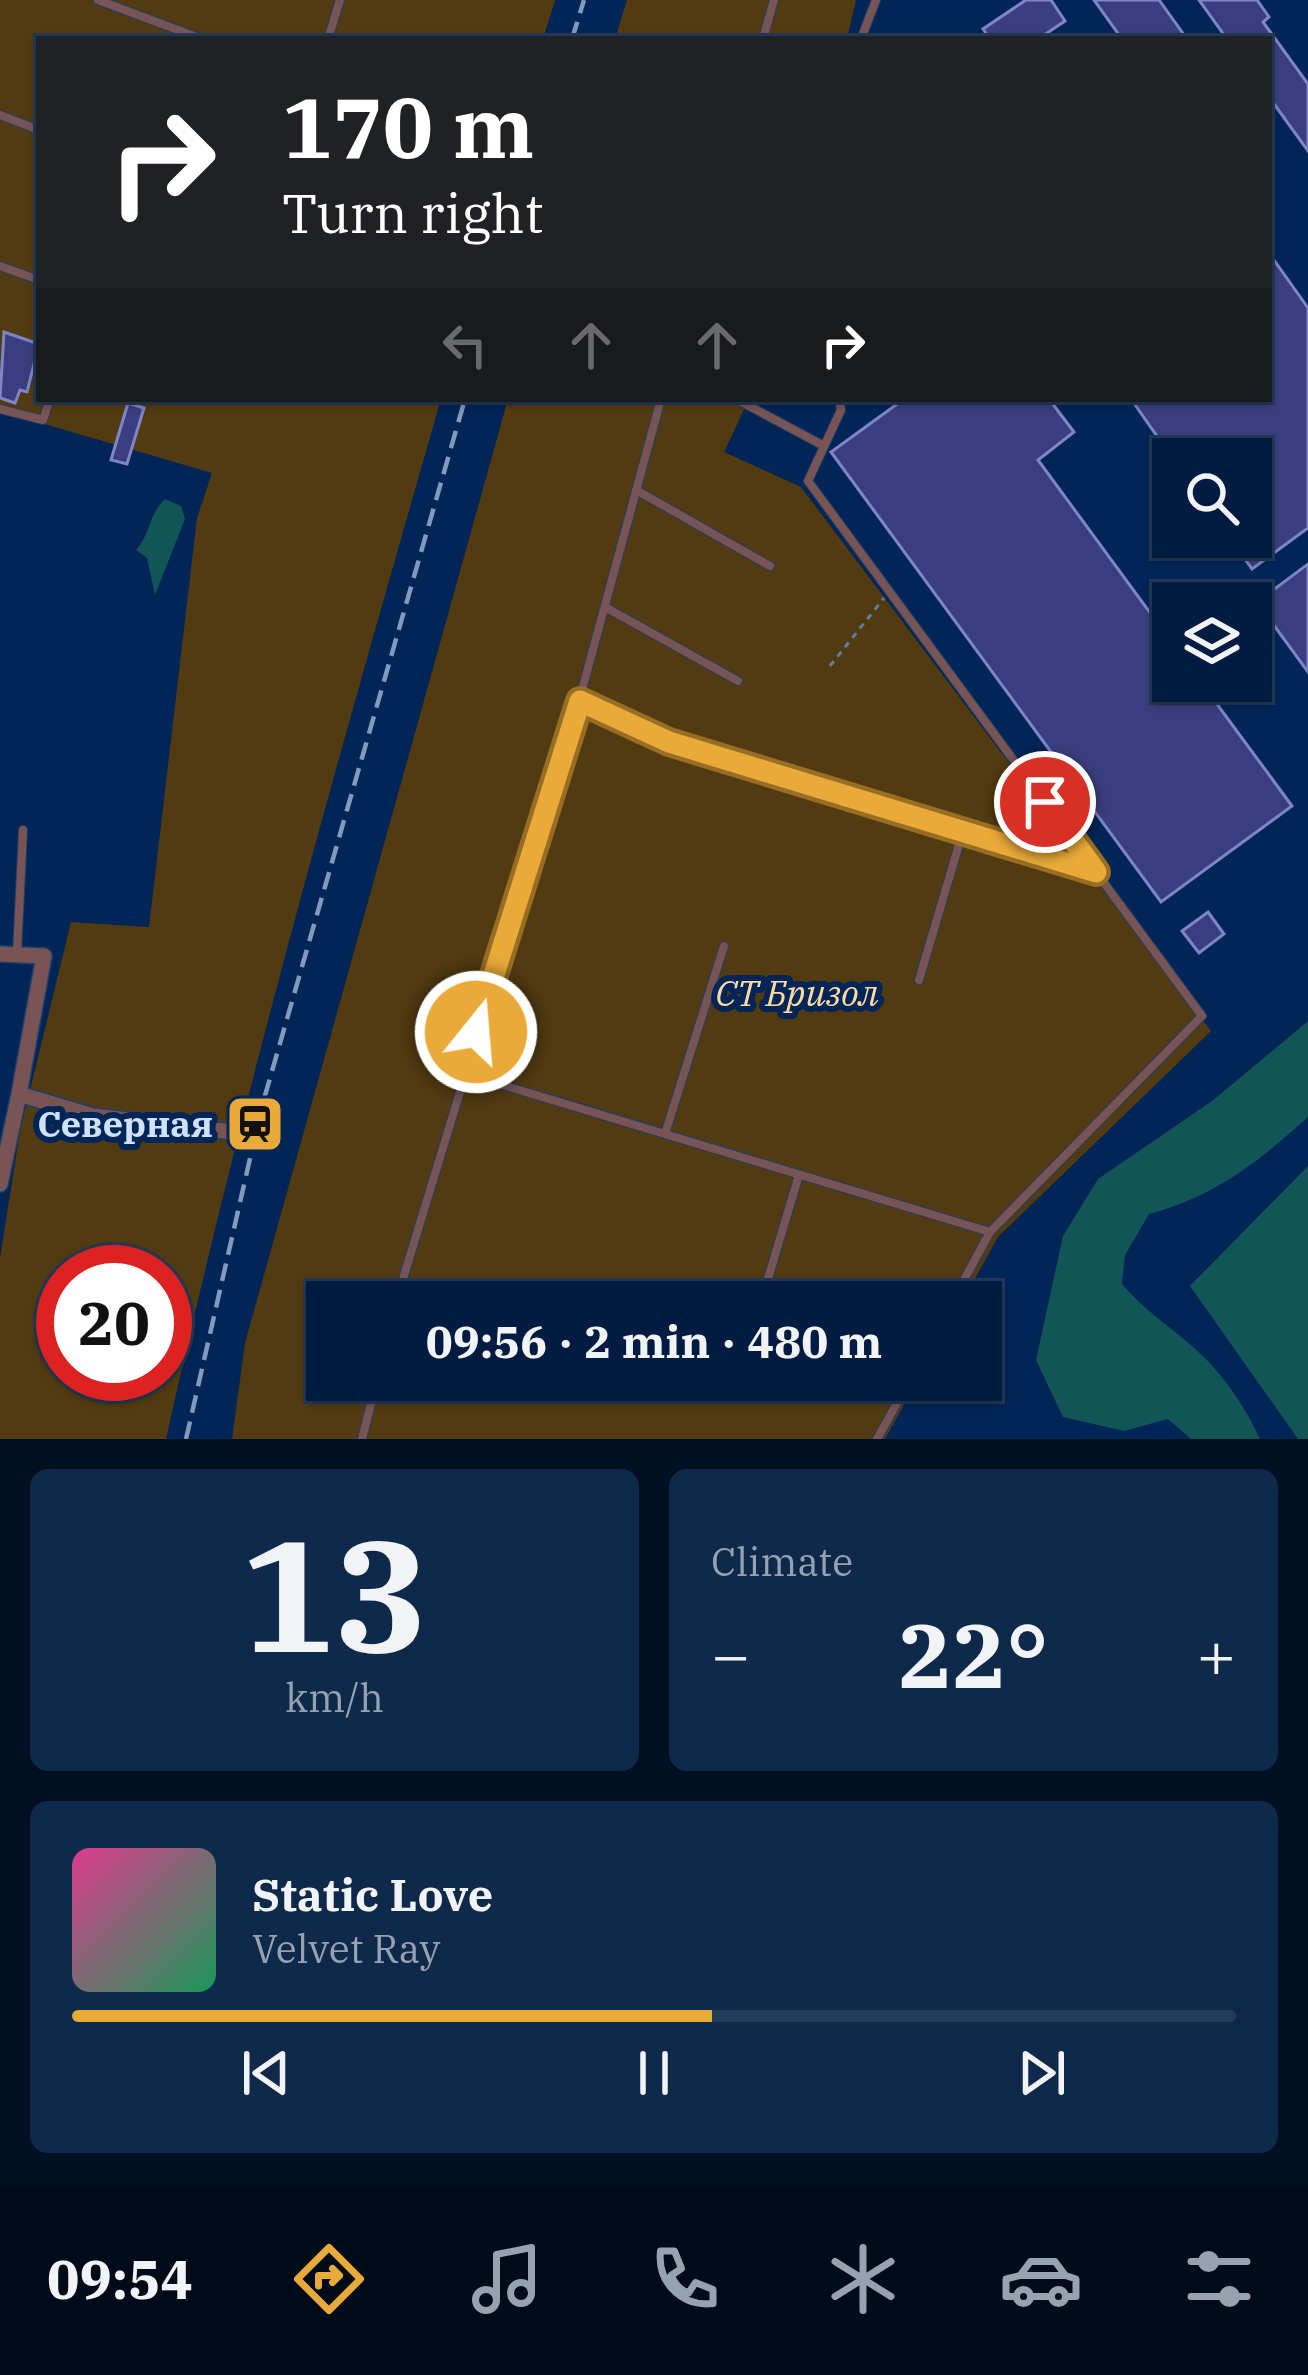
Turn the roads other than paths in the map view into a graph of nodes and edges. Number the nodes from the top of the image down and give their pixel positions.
1 (98, 0) edge
2 (340, 0) edge
3 (774, 0) edge
4 (876, 0) edge
5 (194, 36) edge
6 (329, 36) edge
7 (764, 36) edge
8 (862, 36) edge
9 (0, 116) edge
10 (36, 129) edge
11 (0, 266) edge
12 (36, 279) edge
13 (49, 402) edge
14 (660, 402) edge
15 (742, 402) edge
16 (840, 402) edge
17 (0, 409) edge
18 (824, 446) junction
19 (636, 490) junction
20 (770, 566) dead end
21 (605, 607) junction
22 (738, 681) dead end
23 (580, 701) junction
24 (23, 830) dead end
25 (963, 832) junction
26 (1096, 872) junction
27 (724, 946) dead end
28 (8, 955) edge
29 (919, 980) dead end
30 (463, 1073) junction
31 (19, 1094) junction
32 (233, 1132) dead end
33 (665, 1134) junction
34 (799, 1174) junction
35 (0, 1184) edge
36 (990, 1232) junction
37 (402, 1281) edge
38 (766, 1281) edge
39 (963, 1281) edge
40 (372, 1401) edge
41 (898, 1401) edge
42 (362, 1439) edge
43 (877, 1439) edge

1 - 5 lane
2 - 6 lane
3 - 7 lane
4 - 8 lane
9 - 10 lane
11 - 12 lane
13 - 17 lane
14 - 19 lane
15 - 18 lane
16 - 18 lane
18 - 26 lane
19 - 20 lane
19 - 21 lane
21 - 22 lane
21 - 23 lane
23 - 25 lane
23 - 30 lane
24 - 28 lane
25 - 26 lane
25 - 29 lane
26 - 36 lane
27 - 33 lane
28 - 31 street
30 - 33 lane
30 - 37 lane
31 - 32 street
31 - 35 street
33 - 34 lane
34 - 36 lane
34 - 38 lane
36 - 39 lane
40 - 42 lane
41 - 43 lane

